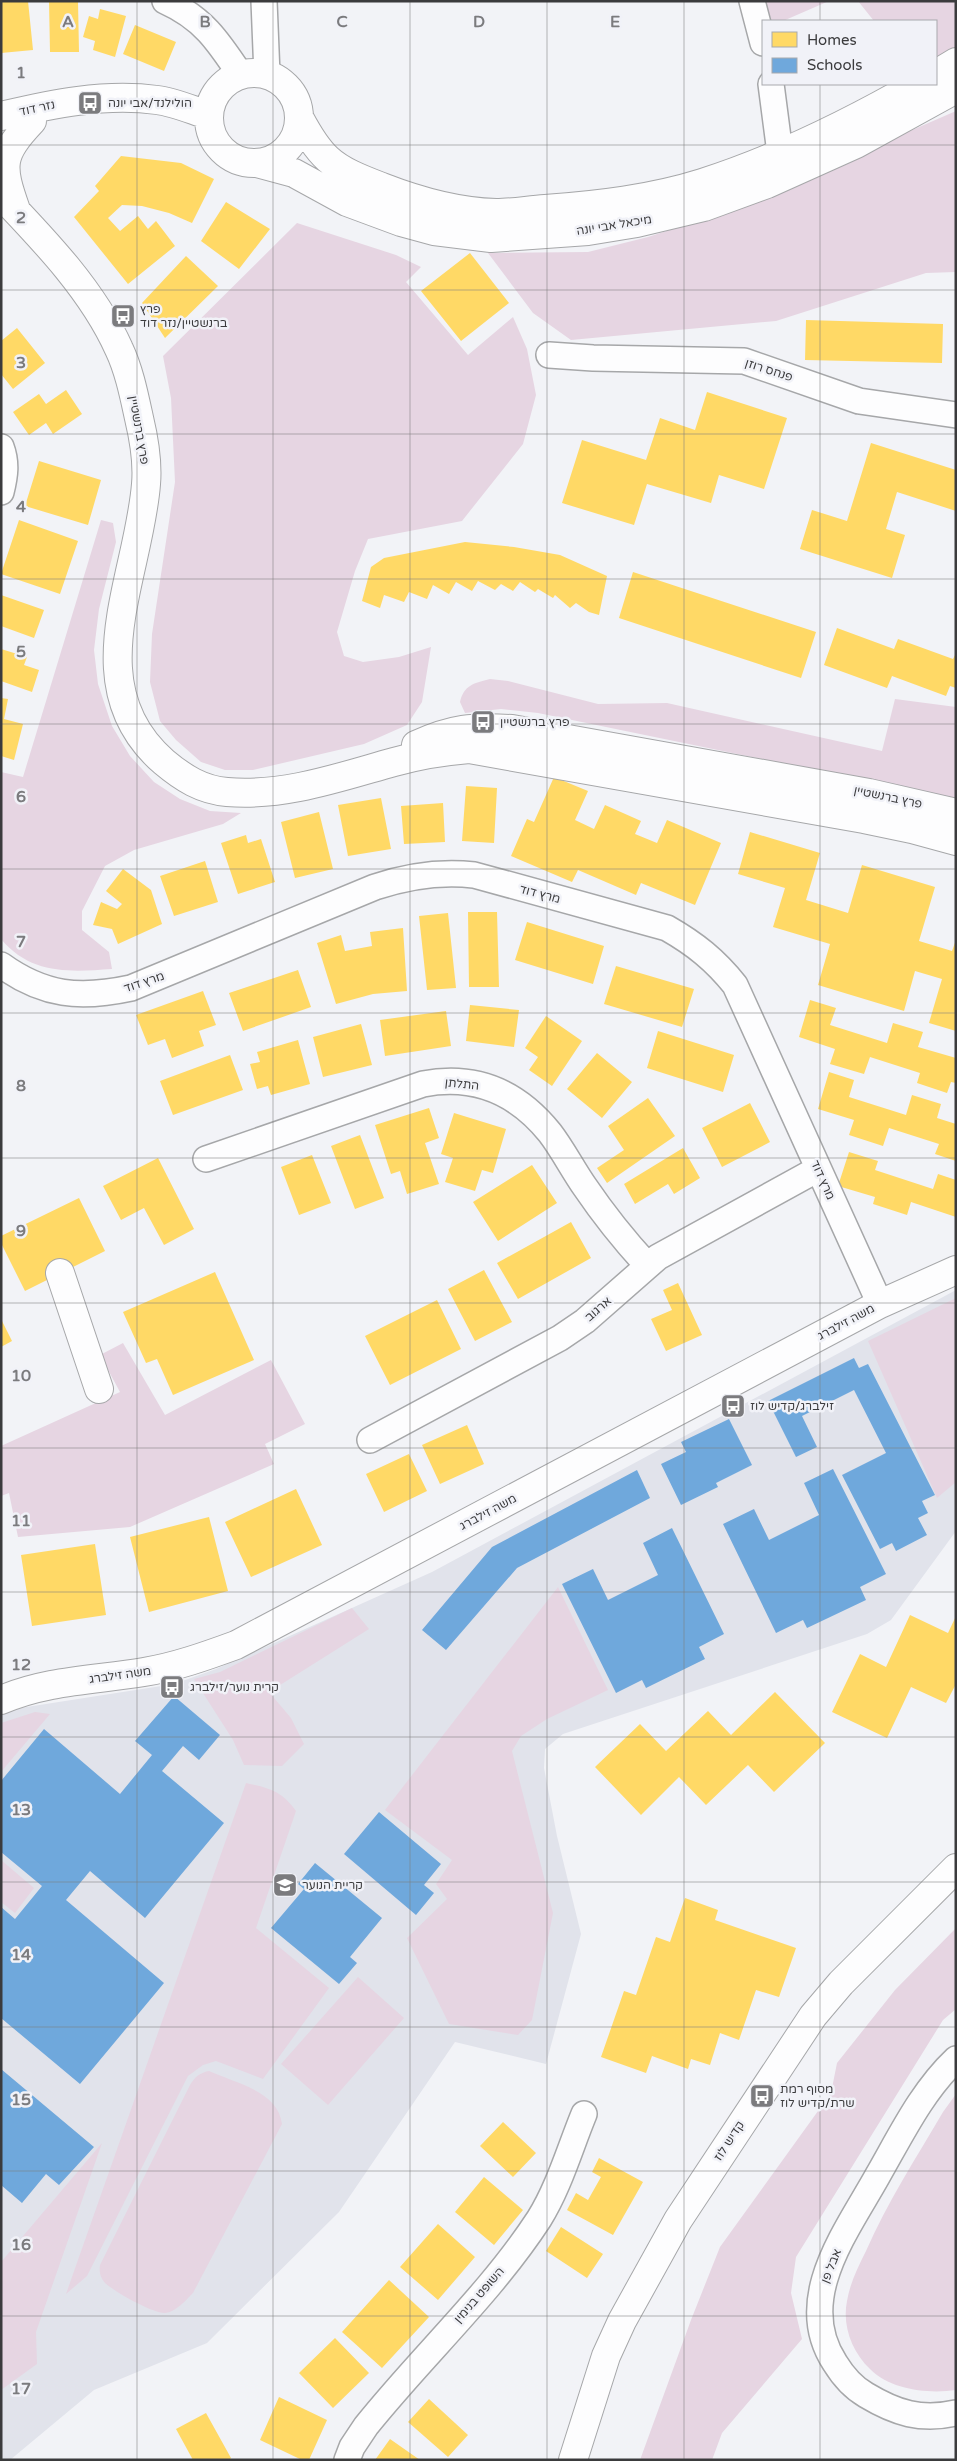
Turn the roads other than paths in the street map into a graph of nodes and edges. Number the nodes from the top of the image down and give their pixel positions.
1 (165, 1) edge
2 (264, 1) edge
3 (752, 1) edge
4 (762, 39) edge
5 (956, 62) edge
6 (937, 73) edge
7 (240, 74) junction
8 (267, 75) junction
9 (771, 85) edge
10 (916, 85) edge
11 (956, 89) edge
12 (62, 103) junction
13 (208, 115) junction
14 (1, 116) edge
15 (300, 119) junction
16 (32, 121) junction
17 (1, 140) edge
18 (780, 153) junction
19 (258, 164) junction
20 (12, 209) edge
21 (549, 355) dead end
22 (956, 415) edge
23 (1, 447) edge
24 (1, 492) edge
25 (354, 774) junction
26 (956, 813) edge
27 (956, 841) edge
28 (1, 964) edge
29 (206, 1159) dead end
30 (818, 1170) junction
31 (647, 1265) junction
32 (956, 1270) edge
33 (60, 1273) dead end
34 (880, 1304) junction
35 (99, 1389) dead end
36 (370, 1440) dead end
37 (1, 1700) edge
38 (956, 1868) edge
39 (956, 2059) edge
40 (584, 2114) dead end
41 (956, 2413) edge
42 (346, 2460) edge
43 (573, 2460) edge

1 - 7 street
2 - 8 street
3 - 4 street
5 - 6 street
7 - 8 street
7 - 13 street
8 - 15 street
9 - 18 street
10 - 18 street, מיכאל אבי יונה
11 - 19 street, מיכאל אבי יונה
12 - 13 street
12 - 14 street, נזר דוד
12 - 16 street, נזר דוד
13 - 19 street
15 - 18 street, מיכאל אבי יונה
15 - 19 street
16 - 17 street, נזר דוד
16 - 20 street, פרץ ברנשטיין
20 - 25 street, פרץ ברנשטיין
21 - 22 street, פנחס רוזן
23 - 24 street
25 - 26 street, פרץ ברנשטיין
25 - 27 street, פרץ ברנשטיין
28 - 30 street, מרץ דוד
29 - 31 street, התלתן
30 - 31 street, ארגוב
30 - 34 street, מרץ דוד
31 - 36 street, ארגוב
32 - 34 street, משה זילברג
33 - 35 street
34 - 37 street, משה זילברג
38 - 43 street, קדיש לוז
39 - 41 street, אבל פן
40 - 42 street, השופט בנימין

